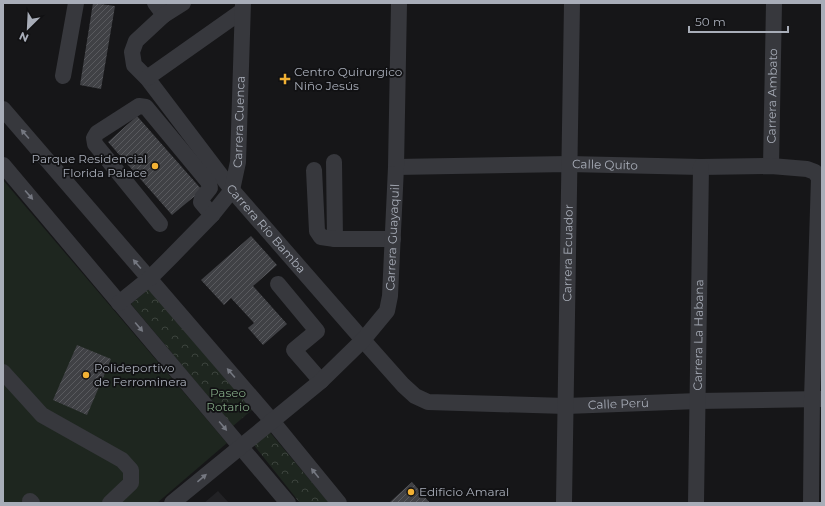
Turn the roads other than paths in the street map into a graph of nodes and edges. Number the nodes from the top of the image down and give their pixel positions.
1 (76, 3) edge
2 (183, 3) edge
3 (399, 3) edge
4 (572, 3) edge
5 (774, 3) edge
6 (242, 7) edge
7 (160, 9) edge
8 (63, 76) dead end
9 (147, 78) junction
10 (3, 109) edge
11 (334, 162) dead end
12 (569, 164) junction
13 (3, 165) edge
14 (771, 166) junction
15 (396, 167) junction
16 (701, 167) junction
17 (314, 170) dead end
18 (232, 190) junction
19 (212, 215) junction
20 (160, 224) dead end
21 (335, 239) junction
22 (392, 239) junction
23 (150, 278) junction
24 (278, 284) dead end
25 (119, 303) junction
26 (363, 340) junction
27 (3, 372) edge
28 (321, 381) junction
29 (415, 396) joint
30 (817, 399) edge
31 (698, 401) junction
32 (566, 406) junction
33 (272, 421) junction
34 (240, 446) junction
35 (110, 503) edge
36 (172, 503) edge
37 (288, 503) edge
38 (339, 503) edge
39 (564, 503) edge
40 (696, 503) edge
41 (811, 503) edge

1 - 8 street
2 - 7 street
3 - 15 street, Carrera Guayaquil
4 - 12 street, Carrera Ecuador
5 - 14 street, Carrera Ambato
6 - 9 street
6 - 18 street, Carrera Cuenca
7 - 9 street, Carrera Río Bamba
9 - 18 street, Carrera Río Bamba
23 -> 10 street
11 - 21 street
12 - 15 street, Calle Quito
12 - 16 street, Calle Quito
12 - 32 street, Carrera Ecuador
13 -> 25 street
14 - 16 street, Calle Quito
14 - 30 street, Calle Quito
15 - 22 street, Carrera Guayaquil
16 - 31 street, Carrera La Habana
17 - 21 street
18 - 19 street, Carrera Cuenca
18 - 26 street, Carrera Río Bamba
19 - 20 street
19 - 23 street, Carrera Cuenca
21 - 22 street
22 - 26 street, Carrera Guayaquil
23 - 25 street, Carrera Cuenca
33 -> 23 street
24 - 28 street
25 -> 34 street
26 - 28 street, Carrera Guayaquil
26 - 29 street, Carrera Río Bamba
27 - 35 street
28 - 33 street, Carrera Guayaquil
29 - 32 street, Calle Perú
30 - 31 street, Calle Perú
30 - 41 street
31 - 32 street, Calle Perú
31 - 40 street, Carrera La Habana
32 - 39 street, Carrera Ecuador
33 - 34 street, Carrera Guayaquil
38 -> 33 street
36 -> 34 street, Carrera Guayaquil
34 - 37 street

